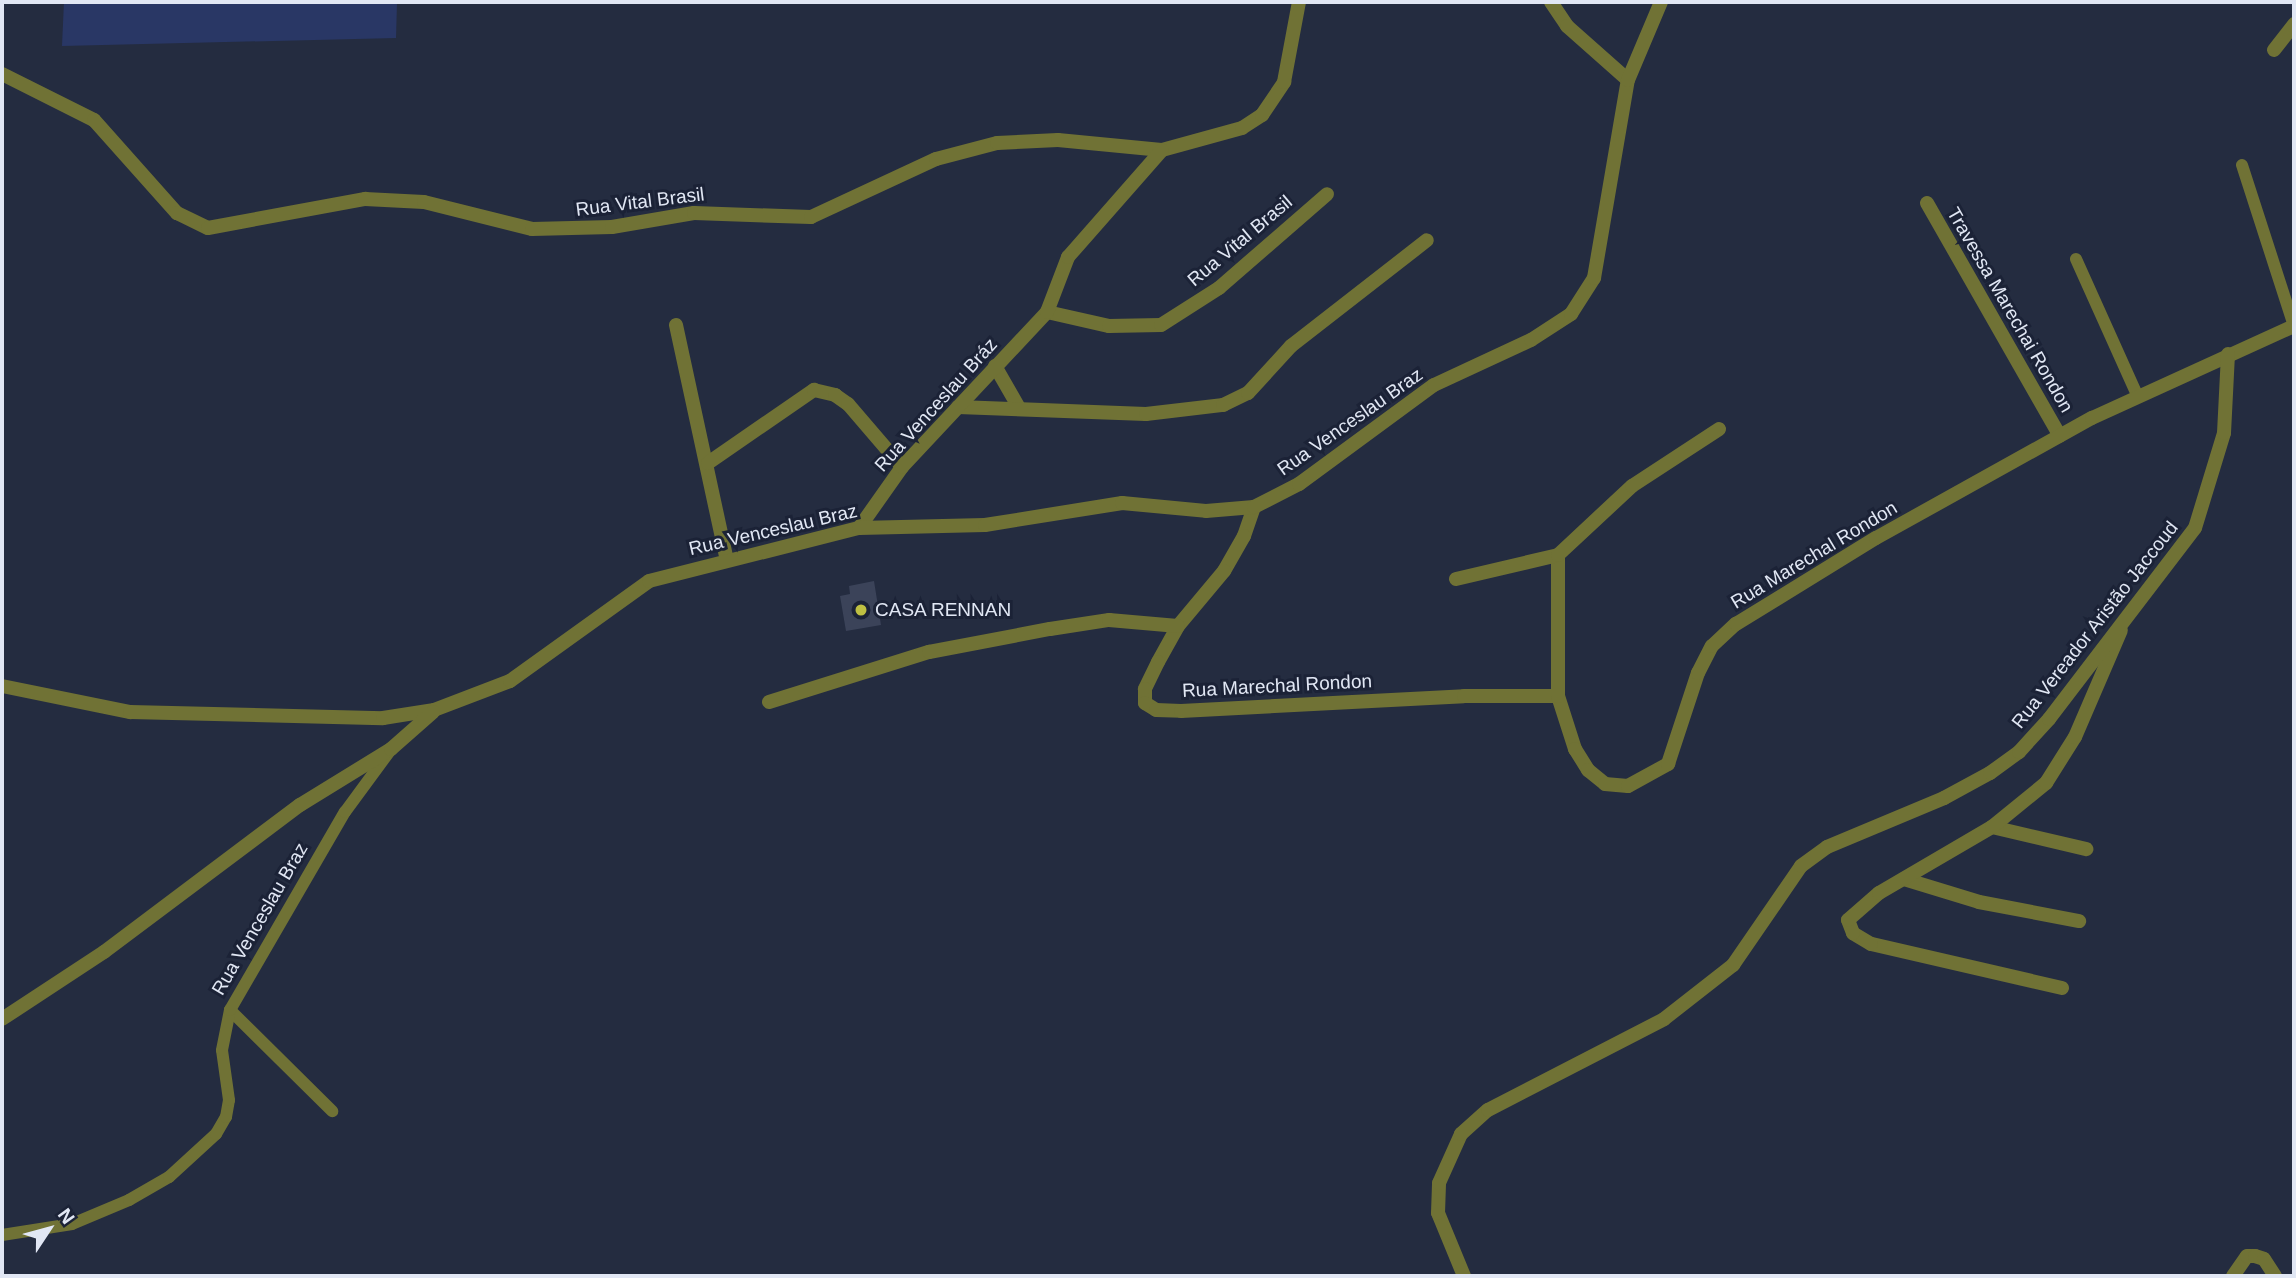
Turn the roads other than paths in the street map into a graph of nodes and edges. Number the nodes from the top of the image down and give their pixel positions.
1 (1299, 2) edge
2 (1551, 2) edge
3 (1661, 2) edge
4 (2294, 24) edge
5 (2274, 50) dead end
6 (2, 74) edge
7 (1628, 80) junction
8 (1162, 150) junction
9 (2242, 165) dead end
10 (1327, 194) dead end
11 (1927, 203) dead end
12 (1427, 240) dead end
13 (2076, 259) dead end
14 (1047, 312) junction
15 (676, 325) dead end
16 (2294, 326) edge
17 (2228, 354) junction
18 (995, 366) junction
19 (2138, 397) junction
20 (1018, 406) junction
21 (958, 407) junction
22 (1719, 429) dead end
23 (2060, 436) junction
24 (708, 463) junction
25 (902, 467) junction
26 (1254, 507) junction
27 (859, 528) junction
28 (1558, 555) junction
29 (727, 560) junction
30 (1455, 579) dead end
31 (2125, 618) junction
32 (1178, 626) junction
33 (2, 686) edge
34 (1558, 696) junction
35 (769, 702) dead end
36 (434, 710) junction
37 (391, 749) junction
38 (1992, 827) junction
39 (2086, 849) dead end
40 (1904, 879) junction
41 (2079, 921) dead end
42 (2062, 988) dead end
43 (230, 1010) junction
44 (2, 1019) edge
45 (332, 1111) dead end
46 (2, 1236) edge
47 (1464, 1276) edge
48 (2233, 1276) edge
49 (2275, 1276) edge

1 - 8 street, Rua Vital Brasil
2 - 7 street
3 - 7 street, Rua Venceslau Braz
4 - 5 street
6 - 8 street, Rua Vital Brasil
7 - 26 street, Rua Venceslau Braz
8 - 14 street
9 - 16 lane
10 - 14 street, Rua Vital Brasil
11 - 23 street, Travessa Marechai Rondon
12 - 20 street
13 - 19 lane
14 - 18 street, Rua Venceslau Bráz
15 - 24 street
16 - 17 street, Rua Marechal Rondon
17 - 19 street, Rua Marechal Rondon
17 - 31 street, Rua Vereador Aristão Jaccoud
18 - 20 street
18 - 21 street, Rua Venceslau Bráz
19 - 23 street, Rua Marechal Rondon
20 - 21 street
21 - 25 street, Rua Venceslau Bráz
22 - 28 street
23 - 34 street, Rua Marechal Rondon
24 - 25 street
24 - 29 street
25 - 27 street, Rua Venceslau Bráz
26 - 27 street, Rua Venceslau Braz
26 - 32 street, Rua Marechal Rondon
27 - 29 street, Rua Venceslau Braz
28 - 30 street
28 - 34 street
29 - 36 street, Rua Venceslau Braz
31 - 38 street
31 - 47 street, Rua Vereador Aristão Jaccoud
32 - 34 street, Rua Marechal Rondon
32 - 35 street
33 - 36 street, Rua Venceslau Braz
36 - 37 street, Rua Venceslau Braz
37 - 43 lane, Rua Venceslau Braz
37 - 44 street, Rua Venceslau Braz
38 - 39 street
38 - 40 street
40 - 41 street
40 - 42 street
43 - 45 lane
43 - 46 lane, Rua Venceslau Braz
48 - 49 street

